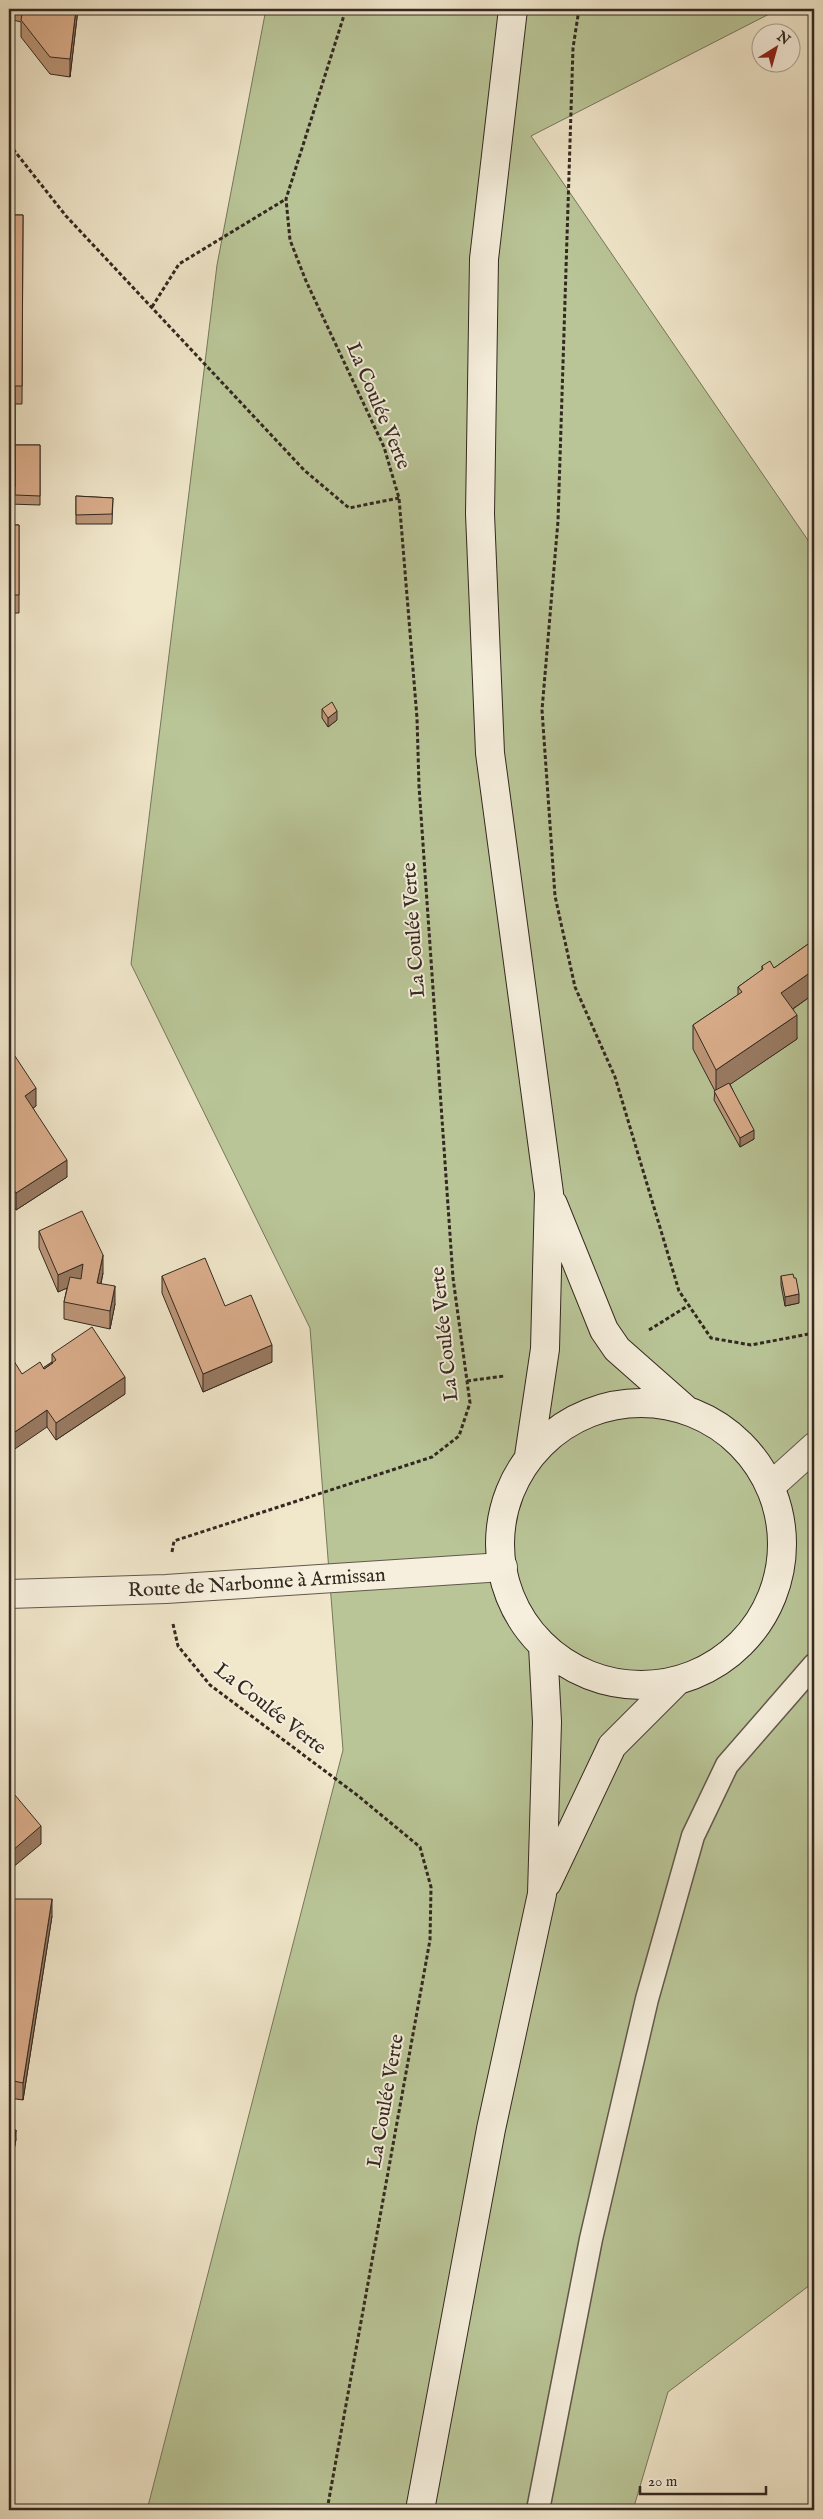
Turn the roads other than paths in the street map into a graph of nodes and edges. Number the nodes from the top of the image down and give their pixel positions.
1 (513, 9) edge
2 (549, 1193) junction
3 (685, 1409) junction
4 (814, 1447) edge
5 (529, 1456) junction
6 (771, 1486) junction
7 (503, 1567) junction
8 (9, 1594) edge
9 (543, 1646) junction
10 (814, 1665) edge
11 (677, 1682) junction
12 (542, 1894) junction
13 (420, 2510) edge
14 (538, 2510) edge

1 - 2 main road
2 - 3 main road
2 - 5 main road
3 - 5 main road
3 - 6 main road
4 - 6 main road
5 - 7 main road
6 - 11 main road
7 - 8 main road, Route de Narbonne à Armissan
7 - 9 main road
9 - 11 main road
9 - 12 main road
10 - 14 lane
11 - 12 main road
12 - 13 main road

